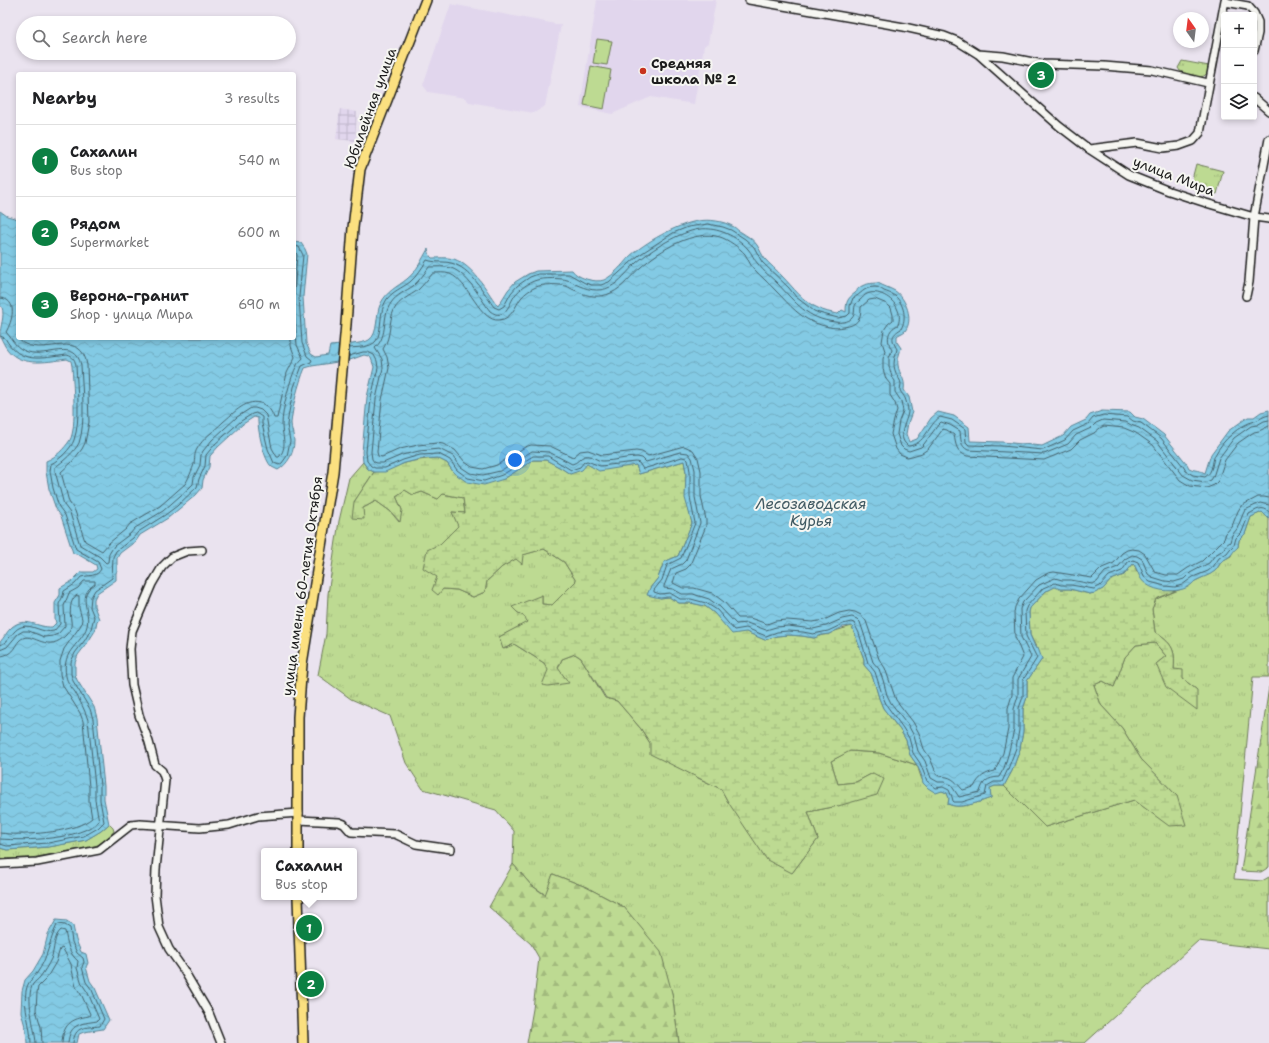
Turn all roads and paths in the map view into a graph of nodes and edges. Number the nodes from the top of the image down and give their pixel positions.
1 (426, 0) edge
2 (749, 0) edge
3 (1225, 1) edge
4 (1255, 48) edge
5 (978, 54) junction
6 (1208, 83) junction
7 (1257, 101) edge
8 (1269, 111) edge
9 (1269, 139) edge
10 (1090, 149) junction
11 (1254, 217) junction
12 (1269, 219) edge
13 (1246, 296) dead end
14 (342, 374) joint
15 (202, 550) dead end
16 (298, 817) junction
17 (161, 826) junction
18 (298, 848) edge
19 (452, 849) dead end
20 (0, 864) edge
21 (298, 900) edge
22 (221, 1043) edge
23 (303, 1043) edge

1 - 14 main road, Юбилейная улица
2 - 5 street
3 - 4 street
3 - 6 street, улица Мира
5 - 6 street
5 - 10 street, улица Мира
6 - 10 street, улица Мира
7 - 8 street
9 - 11 street
10 - 11 street, улица Мира
11 - 12 street, улица Мира
11 - 13 street
14 - 16 main road, улица имени 60-летия Октября
15 - 17 street
16 - 17 street
16 - 18 main road, улица имени 60-летия Октября
16 - 19 street
17 - 20 street
17 - 22 street
21 - 23 main road

